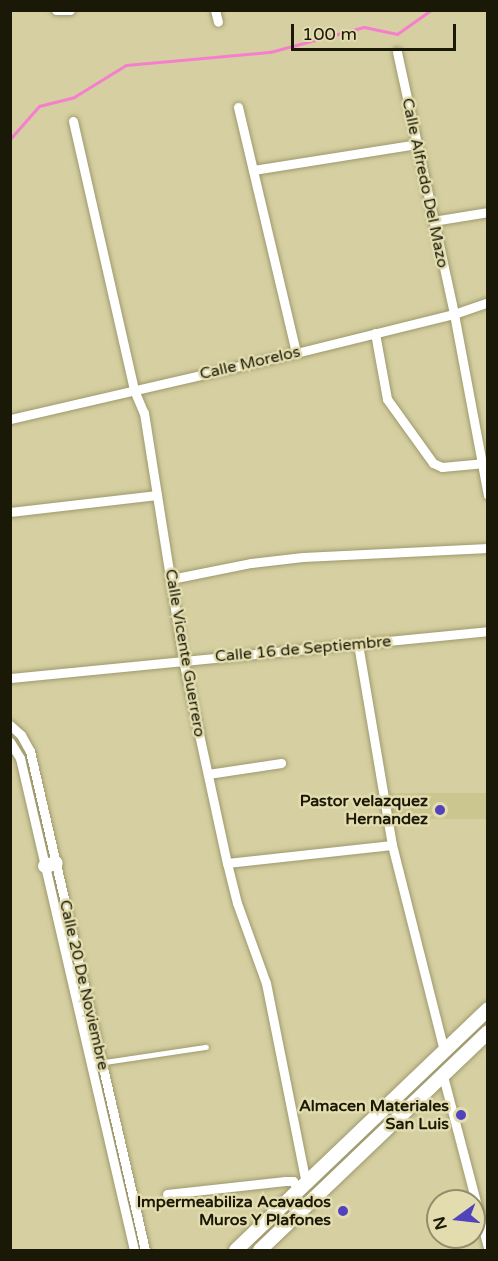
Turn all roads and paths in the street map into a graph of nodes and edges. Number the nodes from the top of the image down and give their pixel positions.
1 (56, 10) edge
2 (70, 10) edge
3 (215, 10) edge
4 (218, 22) dead end
5 (397, 52) dead end
6 (238, 107) dead end
7 (73, 121) dead end
8 (417, 144) junction
9 (253, 170) junction
10 (488, 212) edge
11 (433, 221) junction
12 (488, 302) edge
13 (454, 314) junction
14 (375, 333) junction
15 (296, 353) junction
16 (134, 390) junction
17 (10, 419) edge
18 (485, 463) edge
19 (157, 495) junction
20 (488, 495) edge
21 (10, 512) edge
22 (488, 548) edge
23 (171, 579) junction
24 (488, 631) edge
25 (358, 644) junction
26 (183, 660) junction
27 (10, 678) edge
28 (10, 725) edge
29 (10, 742) edge
30 (281, 763) dead end
31 (207, 774) junction
32 (392, 845) junction
33 (227, 863) junction
34 (51, 864) junction
35 (488, 1009) edge
36 (488, 1032) edge
37 (206, 1047) dead end
38 (444, 1050) junction
39 (97, 1063) junction
40 (443, 1076) junction
41 (302, 1187) junction
42 (167, 1194) dead end
43 (488, 1248) edge
44 (134, 1251) edge
45 (145, 1251) edge
46 (236, 1251) edge
47 (260, 1251) edge

1 - 2 street
3 - 4 street
5 - 8 street, Calle Alfredo Del Mazo
6 - 9 street
7 - 16 street, Calle Vicente Guerrero
8 - 9 street
8 - 11 street, Calle Alfredo Del Mazo
9 - 15 street
10 - 11 street
11 - 13 street, Calle Alfredo Del Mazo
12 - 13 street, Calle Morelos
13 - 14 street, Calle Morelos
13 - 18 street
14 - 15 street, Calle Morelos
14 - 18 street
15 - 16 street, Calle Morelos
16 - 17 street, Calle Morelos
16 - 19 street, Calle Vicente Guerrero
18 - 20 street
19 - 21 street
19 - 23 street, Calle Vicente Guerrero
22 - 23 street
23 - 26 street, Calle Vicente Guerrero
24 - 25 street, Calle 16 de Septiembre
25 - 26 street, Calle 16 de Septiembre
25 - 32 street
26 - 27 street, Calle 16 de Septiembre
26 - 31 street, Calle Vicente Guerrero
28 - 34 street, Calle 20 De Noviembre
29 - 34 street, Calle 20 De Noviembre
30 - 31 street
31 - 33 street, Calle Vicente Guerrero
32 - 33 street
32 - 38 street
33 - 41 street, Calle Vicente Guerrero
34 - 39 street, Calle 20 De Noviembre
35 - 38 main road
36 - 40 main road
37 - 39 lane
38 - 41 main road
39 - 44 street, Calle 20 De Noviembre
39 - 45 street, Calle 20 De Noviembre
40 - 43 street
40 - 47 main road
41 - 42 street
41 - 46 main road

